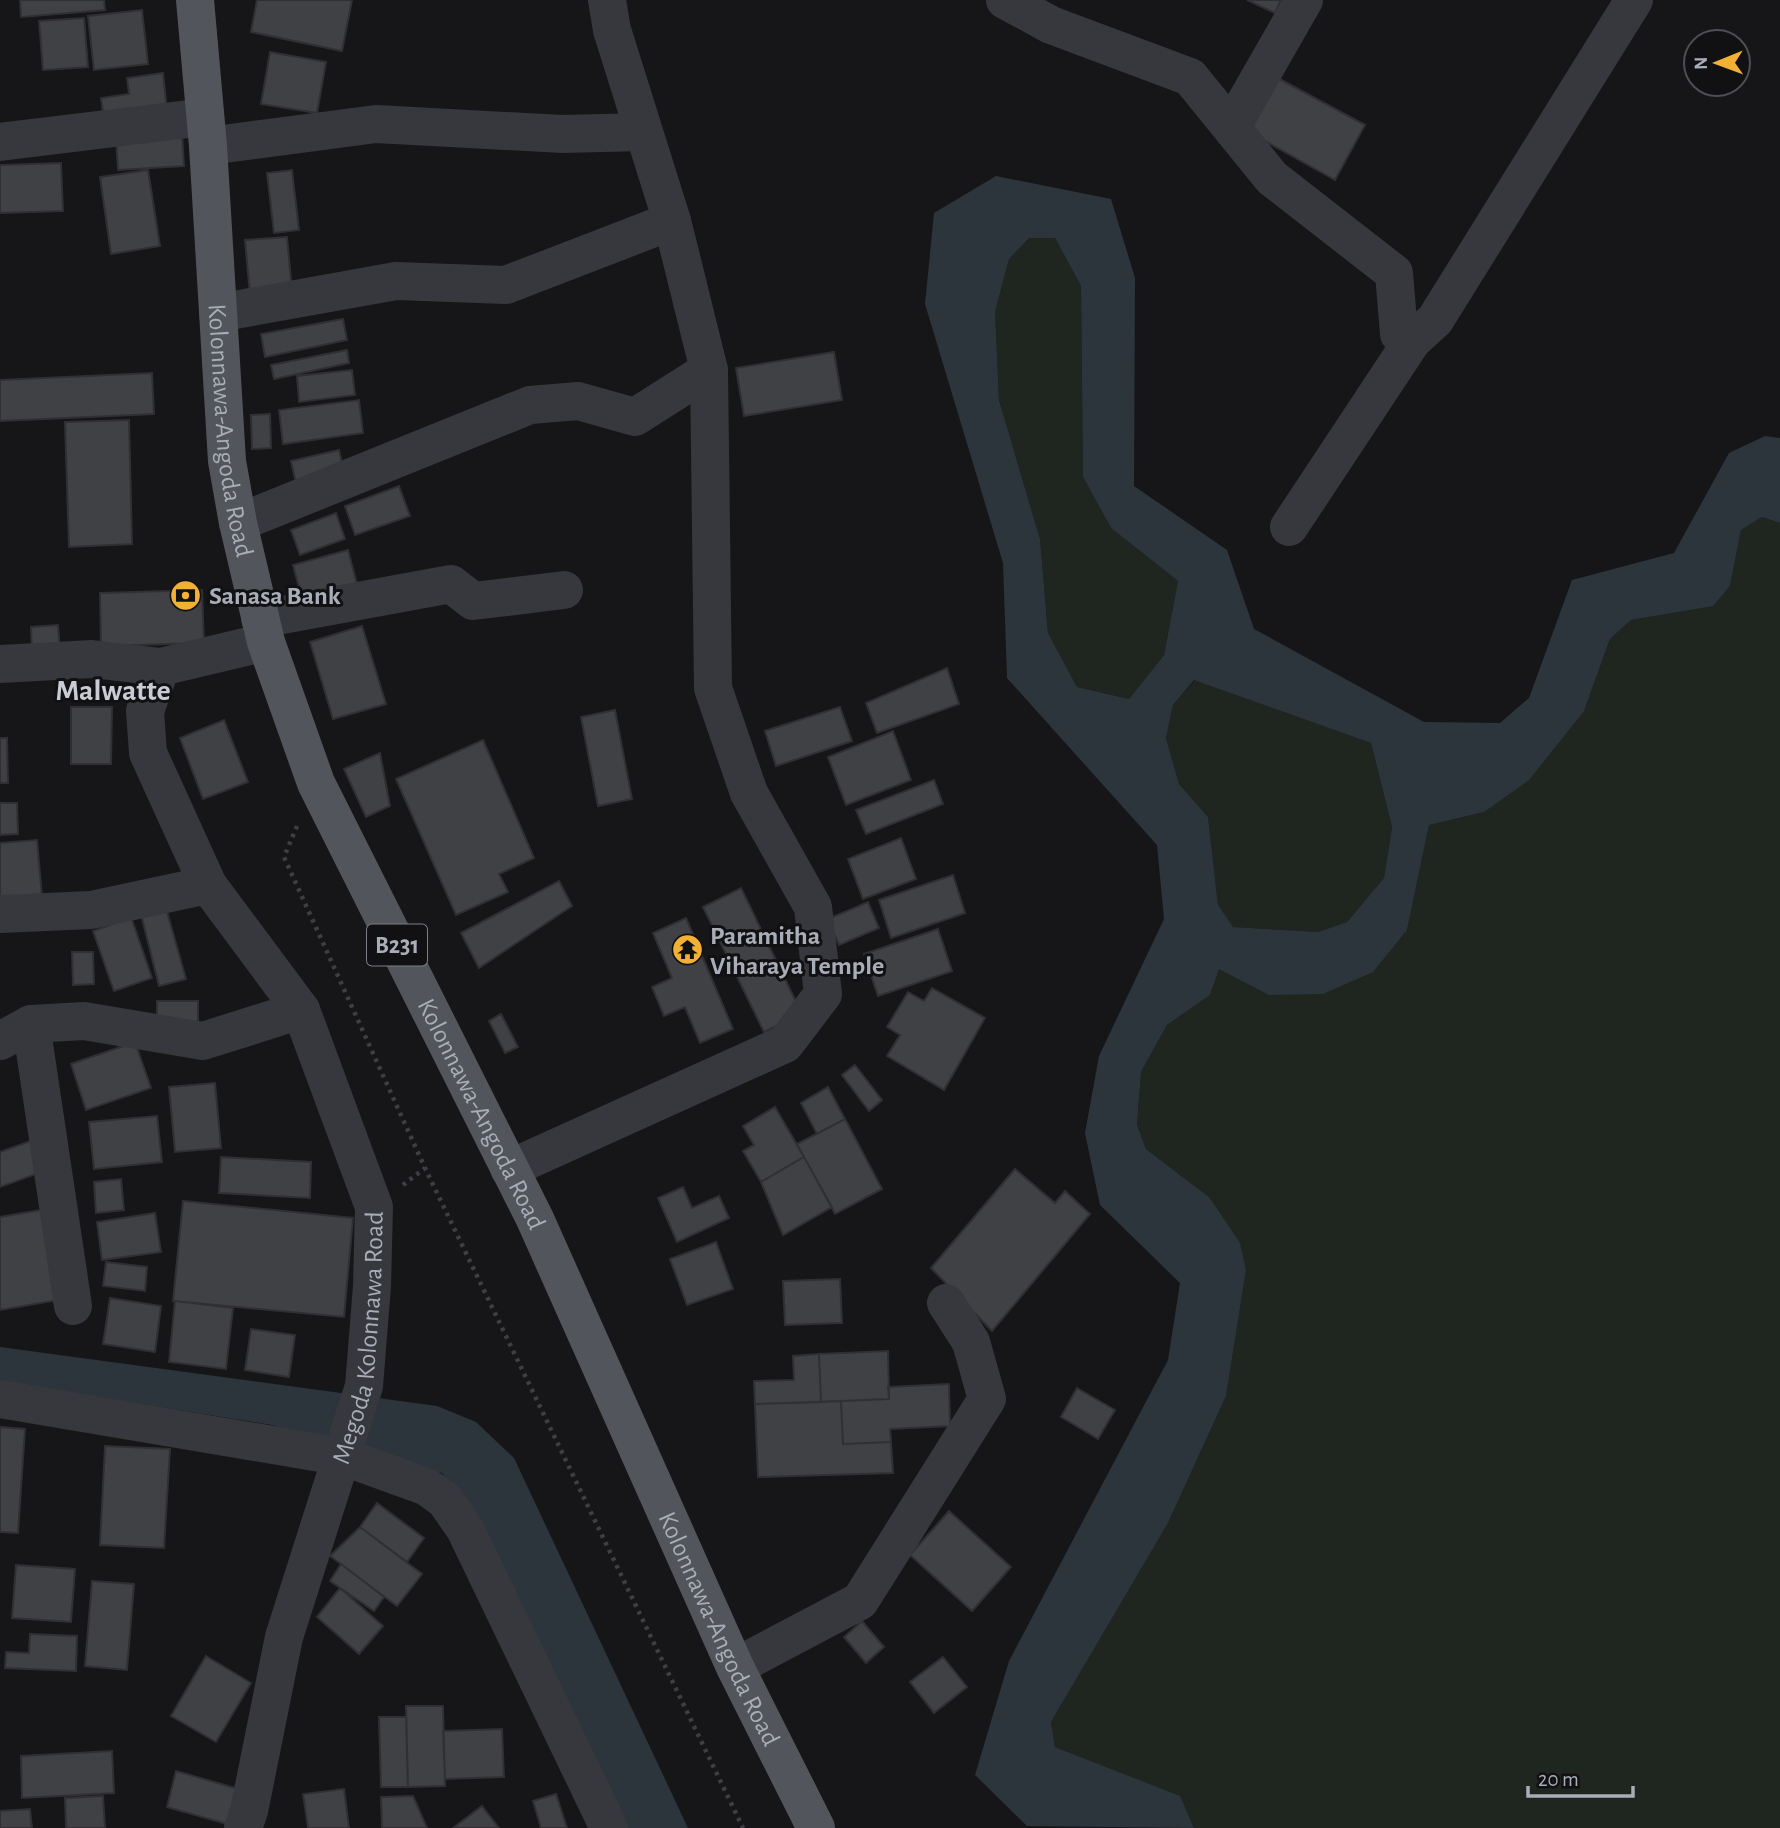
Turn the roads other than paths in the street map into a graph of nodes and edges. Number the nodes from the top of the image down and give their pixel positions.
1 (195, 0) edge
2 (607, 0) edge
3 (1005, 0) edge
4 (1304, 0) edge
5 (1634, 0) edge
6 (1232, 127) junction
7 (207, 132) junction
8 (642, 132) junction
9 (0, 142) edge
10 (672, 221) junction
11 (218, 313) junction
12 (1412, 341) junction
13 (709, 370) junction
14 (237, 523) junction
15 (1289, 527) dead end
16 (564, 590) dead end
17 (263, 631) junction
18 (0, 664) edge
19 (161, 667) junction
20 (208, 885) junction
21 (0, 914) edge
22 (301, 1010) junction
23 (15, 1032) edge
24 (509, 1169) junction
25 (946, 1303) dead end
26 (73, 1306) dead end
27 (0, 1399) edge
28 (344, 1457) junction
29 (735, 1667) junction
30 (243, 1828) edge
31 (609, 1828) edge
32 (816, 1828) edge

1 - 7 main road, Kolonnawa-Angoda Road / B231
2 - 8 street
3 - 6 street
4 - 6 street
5 - 12 street
6 - 12 street
7 - 8 street
7 - 9 street
7 - 11 main road, Kolonnawa-Angoda Road / B231
8 - 10 street
10 - 11 street
10 - 13 street
11 - 14 main road, Kolonnawa-Angoda Road / B231
12 - 15 street
13 - 14 street
13 - 24 street
14 - 17 main road, Kolonnawa-Angoda Road / B231
16 - 17 street
17 - 19 street
17 - 24 main road, Kolonnawa-Angoda Road / B231
18 - 19 street
19 - 20 street, Megoda Kolonnawa Road
20 - 21 street
20 - 22 street, Megoda Kolonnawa Road
22 - 23 street
22 - 28 street, Megoda Kolonnawa Road
23 - 26 street
24 - 29 main road, Kolonnawa-Angoda Road / B231
25 - 29 street
27 - 28 street
28 - 30 street, Megoda Kolonnawa Road
28 - 31 street
29 - 32 main road, Kolonnawa-Angoda Road / B231

